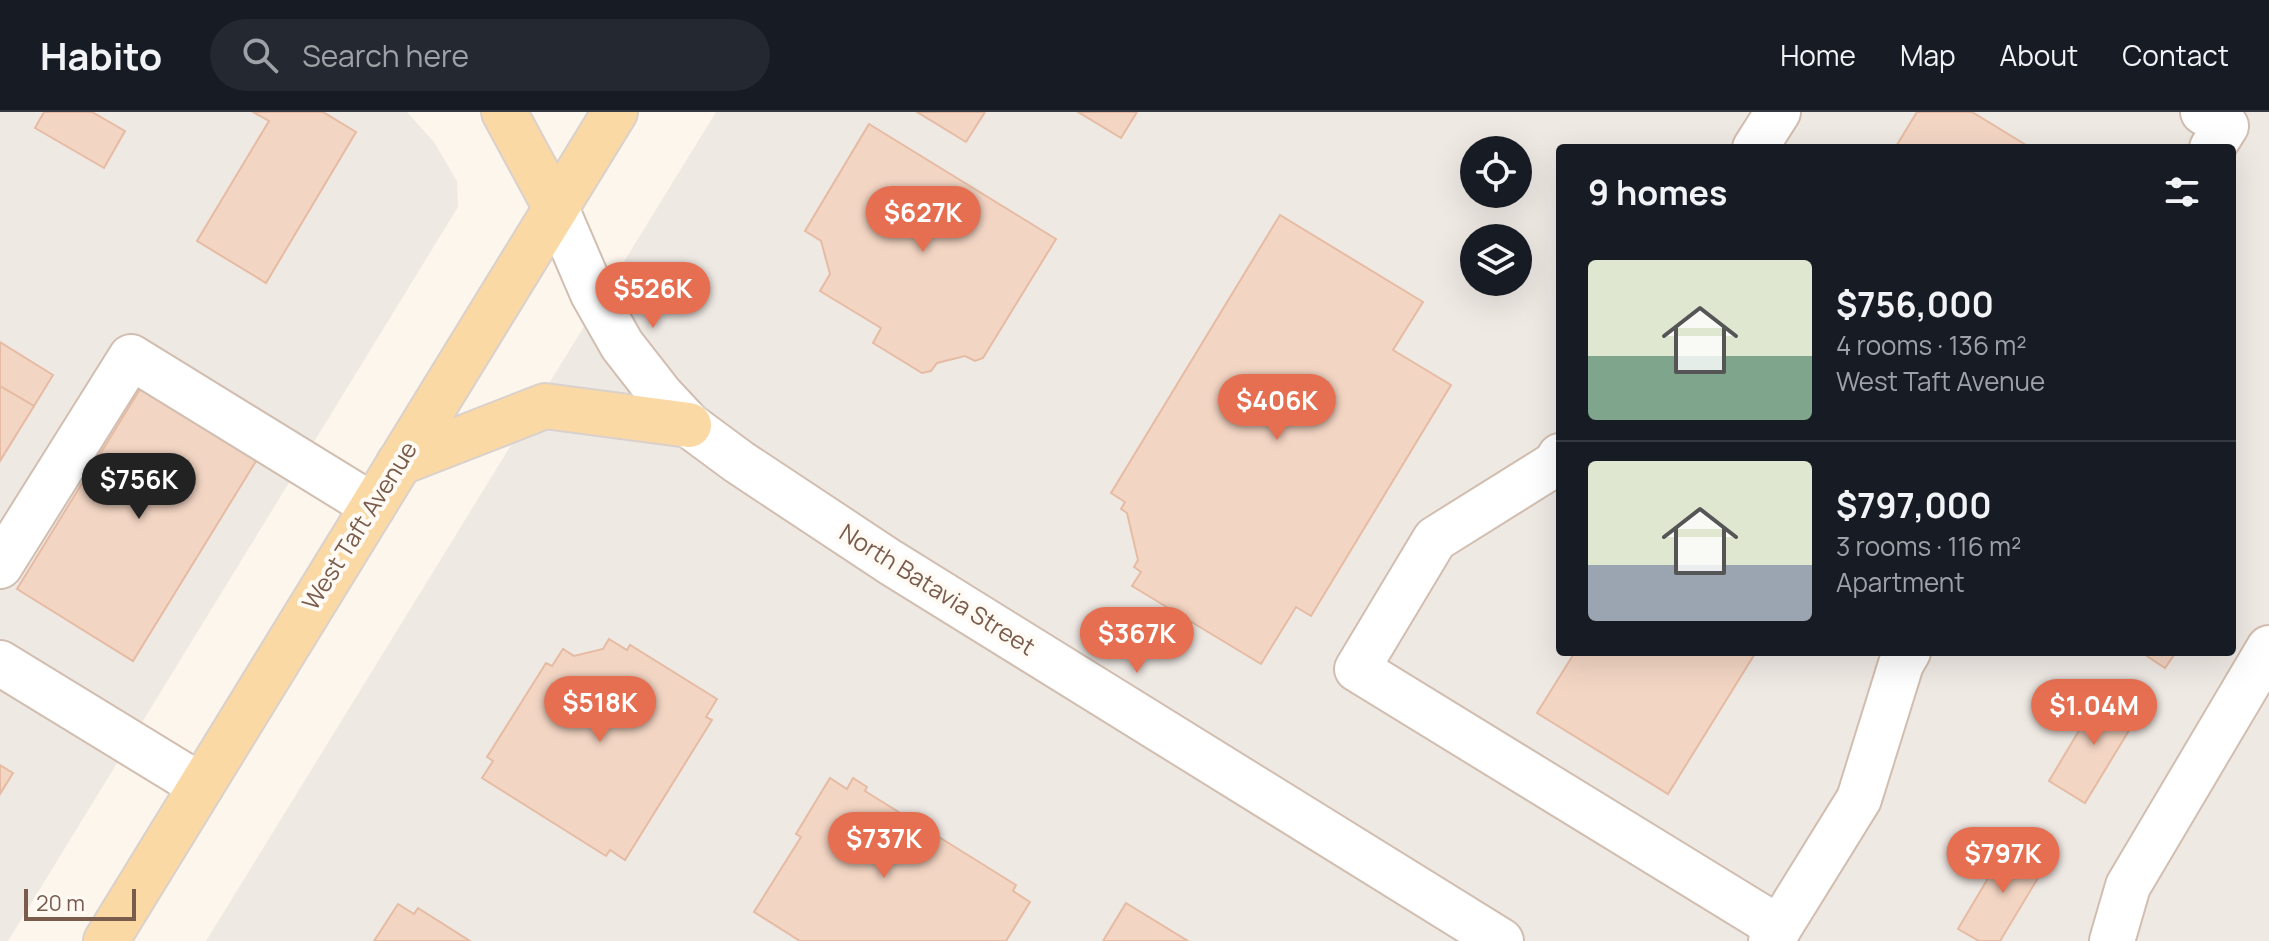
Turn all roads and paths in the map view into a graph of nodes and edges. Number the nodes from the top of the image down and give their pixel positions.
1 (504, 112) edge
2 (615, 112) edge
3 (1778, 112) edge
4 (2203, 112) edge
5 (1758, 144) edge
6 (2215, 144) edge
7 (556, 208) junction
8 (689, 425) junction
9 (1556, 462) edge
10 (399, 463) junction
11 (373, 506) junction
12 (0, 566) edge
13 (2269, 648) edge
14 (1906, 656) edge
15 (0, 663) edge
16 (201, 786) junction
17 (1775, 934) edge
18 (106, 941) edge
19 (1501, 941) edge
20 (2112, 941) edge

1 - 7 main road, North Batavia Street
2 - 7 main road, West Taft Avenue
3 - 5 street
4 - 6 street
7 - 8 street, North Batavia Street
7 - 10 main road, West Taft Avenue
8 - 10 main road
8 - 19 street, North Batavia Street
9 - 17 street
10 - 11 main road, West Taft Avenue
11 - 12 street
11 - 16 main road, West Taft Avenue
13 - 20 street
14 - 17 street
15 - 16 street
16 - 18 main road, West Taft Avenue

